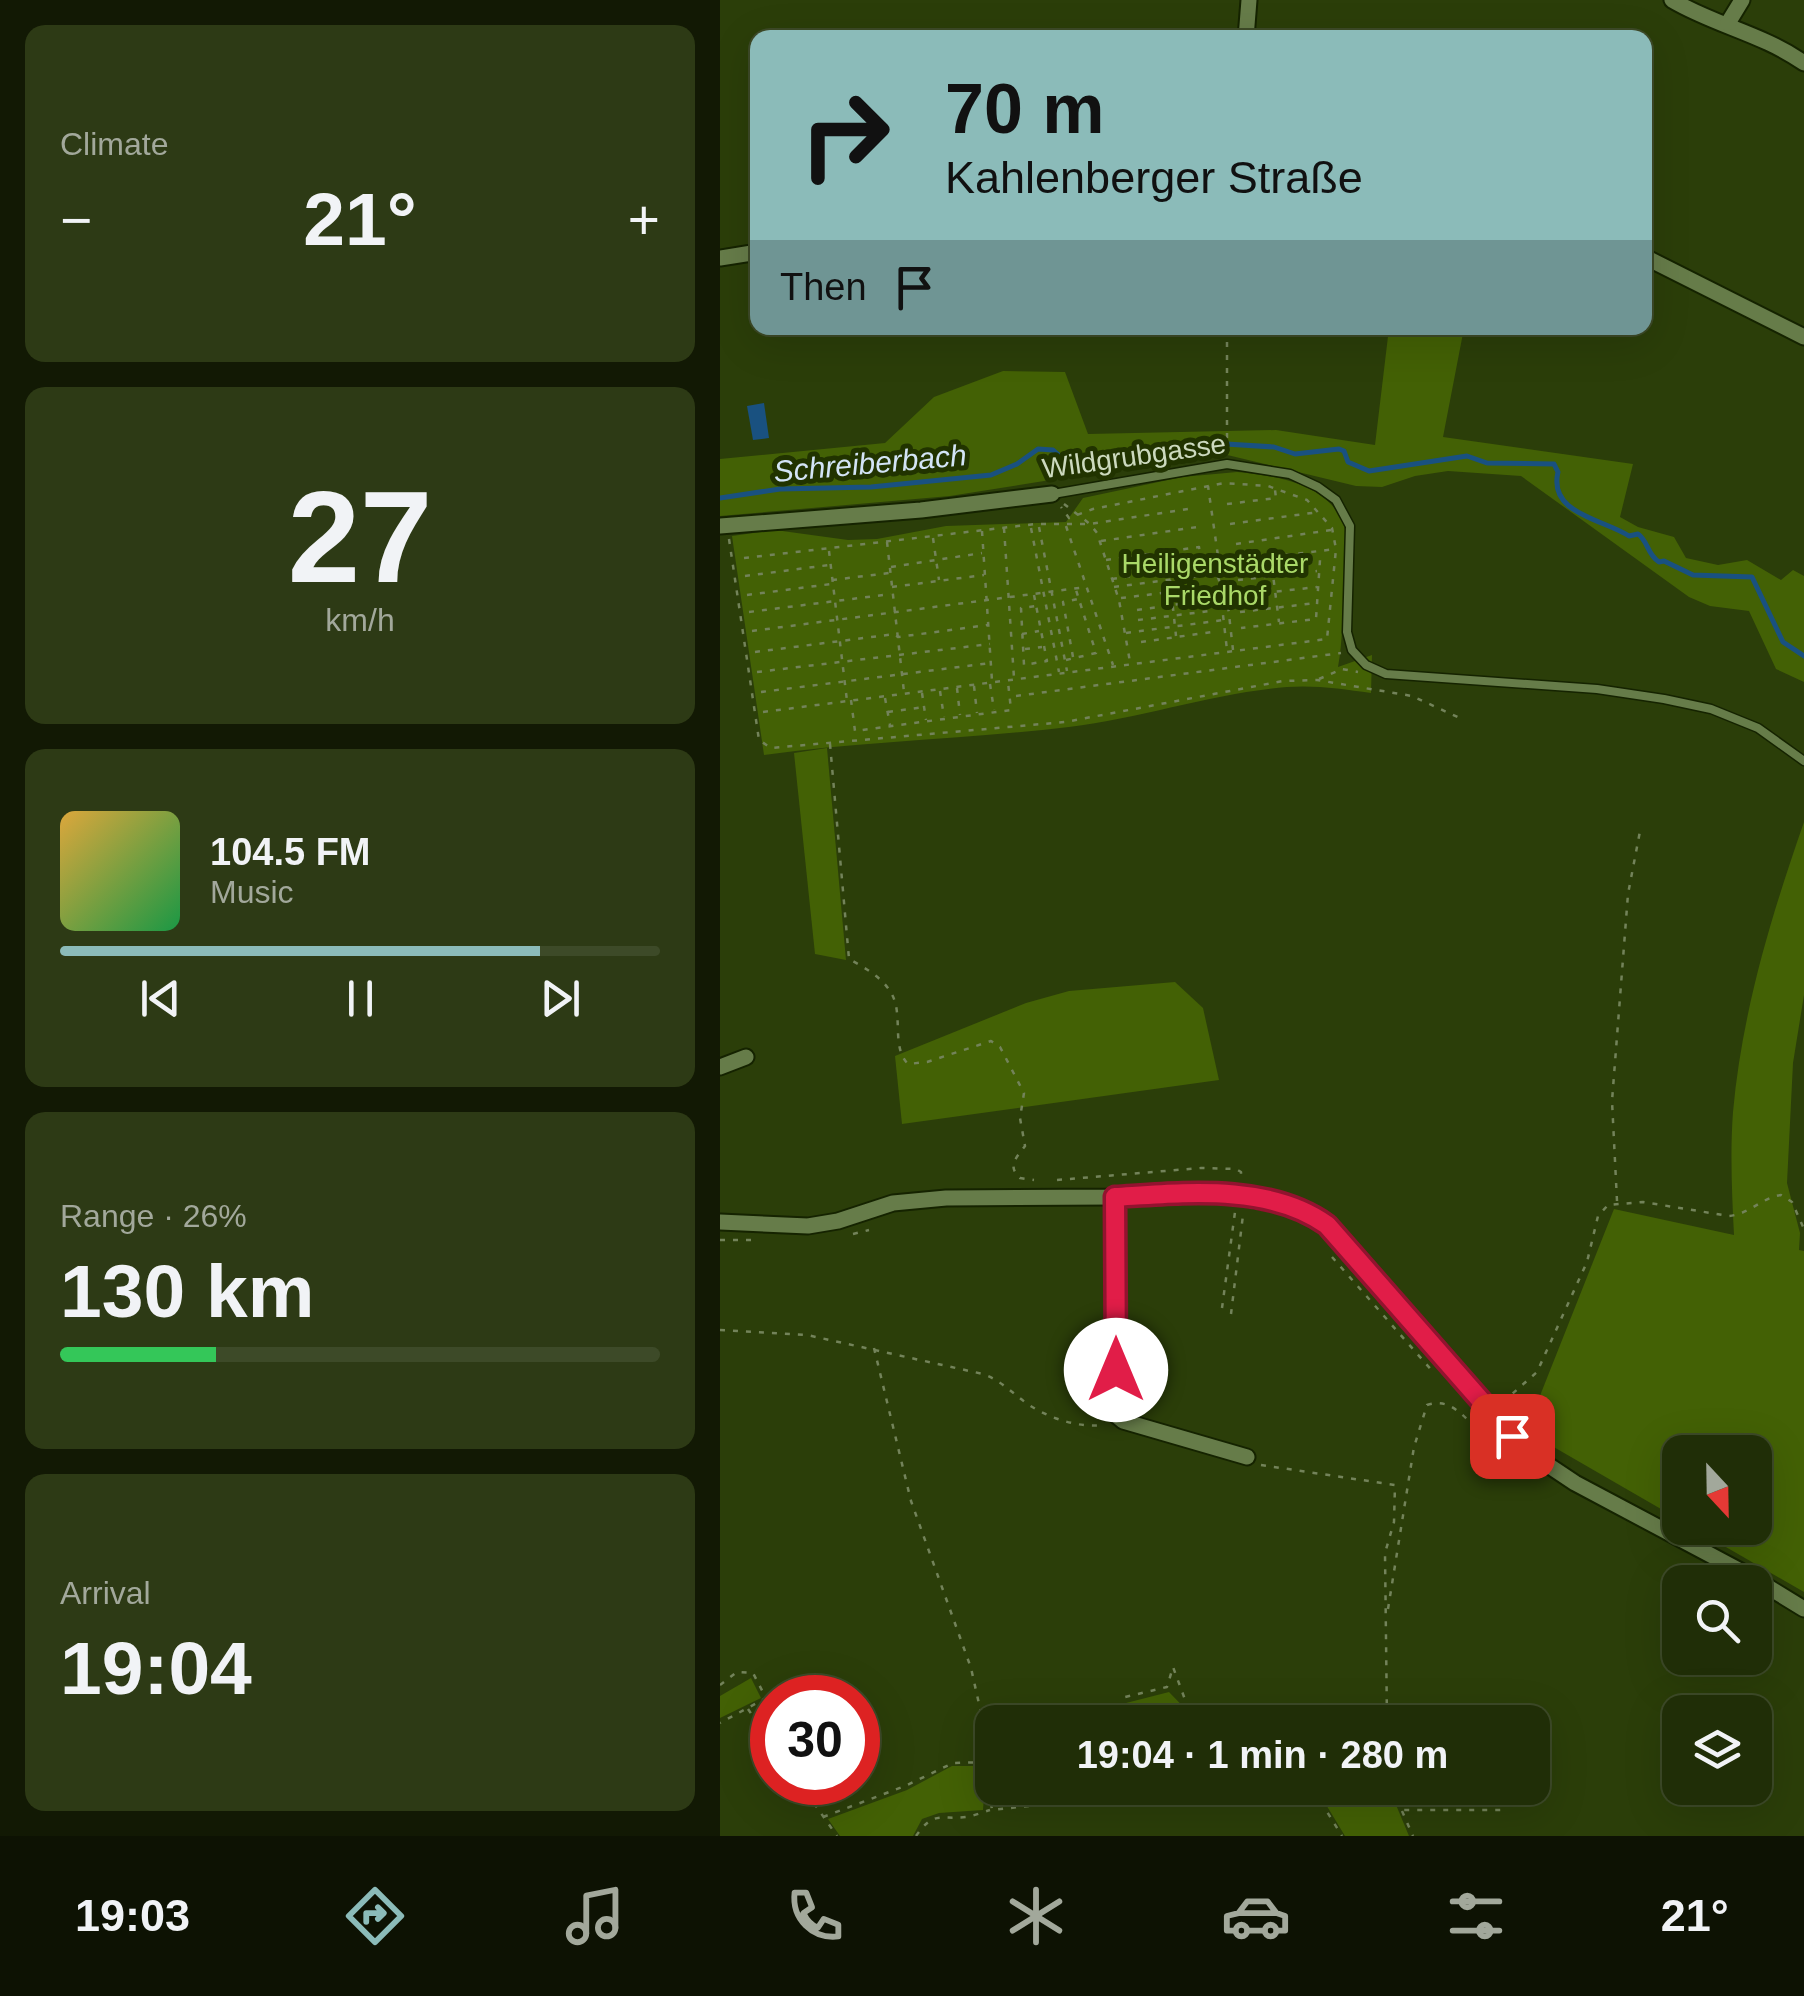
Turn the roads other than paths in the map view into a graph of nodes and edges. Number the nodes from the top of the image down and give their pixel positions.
1 (1249, 0) edge
2 (1672, 0) edge
3 (1742, 0) edge
4 (1728, 23) junction
5 (1247, 30) edge
6 (1804, 63) edge
7 (750, 253) edge
8 (720, 258) edge
9 (1652, 261) edge
10 (1804, 337) edge
11 (1052, 494) joint
12 (724, 526) edge
13 (1804, 761) edge
14 (746, 1057) dead end
15 (720, 1067) edge
16 (1115, 1197) junction
17 (720, 1222) edge
18 (1247, 1457) road end
19 (1804, 1609) edge

1 - 5 street
2 - 4 street
3 - 4 street
4 - 6 street
7 - 8 street
9 - 10 street
11 - 12 street, Wildgrubgasse
11 - 13 lane, Wildgrubgasse
14 - 15 street
16 - 17 street
16 - 18 street
16 - 19 street

